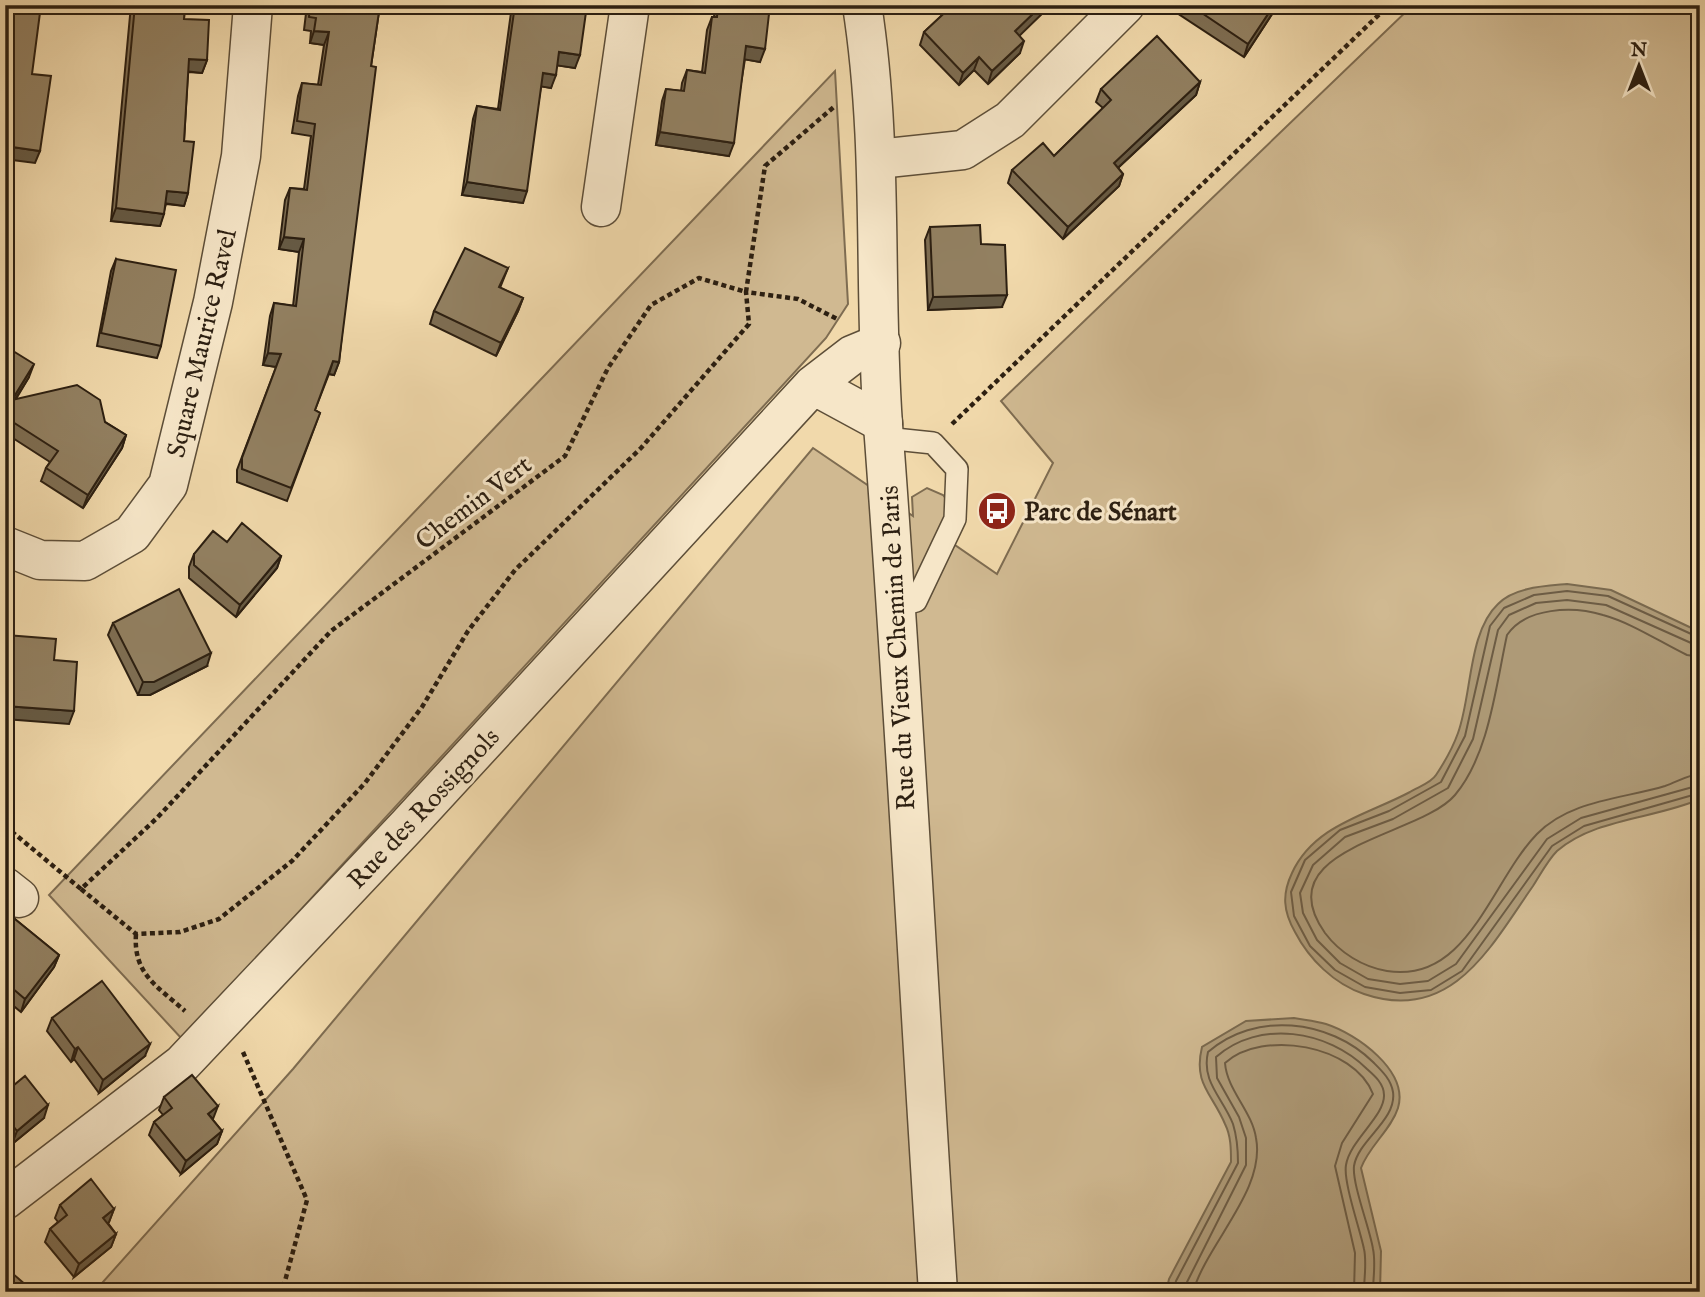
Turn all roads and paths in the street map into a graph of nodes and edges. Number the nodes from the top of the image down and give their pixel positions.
1 (253, 5) edge
2 (630, 5) edge
3 (862, 5) edge
4 (1125, 5) edge
5 (1389, 5) edge
6 (873, 74) junction
7 (878, 159) junction
8 (601, 207) dead end
9 (746, 292) junction
10 (846, 323) dead end
11 (881, 343) junction
12 (813, 385) junction
13 (884, 430) junction
14 (933, 443) junction
15 (5, 546) edge
16 (894, 607) junction
17 (5, 826) edge
18 (81, 889) junction
19 (136, 934) junction
20 (219, 1025) junction
21 (5, 1199) edge
22 (282, 1292) edge
23 (937, 1292) edge

1 - 15 street, Square Maurice Ravel
2 - 8 street
3 - 6 street, Rue du Vieux Chemin de Paris
4 - 7 street
5 - 14 path
6 - 7 street, Rue du Vieux Chemin de Paris
6 - 9 path
7 - 11 street, Rue du Vieux Chemin de Paris
9 - 10 path, Chemin Vert
9 - 18 path, Chemin Vert
9 - 19 path
11 - 12 street, Rue des Rossignols
11 - 13 street, Rue du Vieux Chemin de Paris
12 - 13 street
12 - 20 street, Rue des Rossignols
13 - 14 lane
13 - 16 street, Rue du Vieux Chemin de Paris
14 - 16 lane
16 - 23 street, Rue du Vieux Chemin de Paris
17 - 18 path
18 - 19 path
19 - 20 path
20 - 21 street, Rue des Rossignols
20 - 22 path

